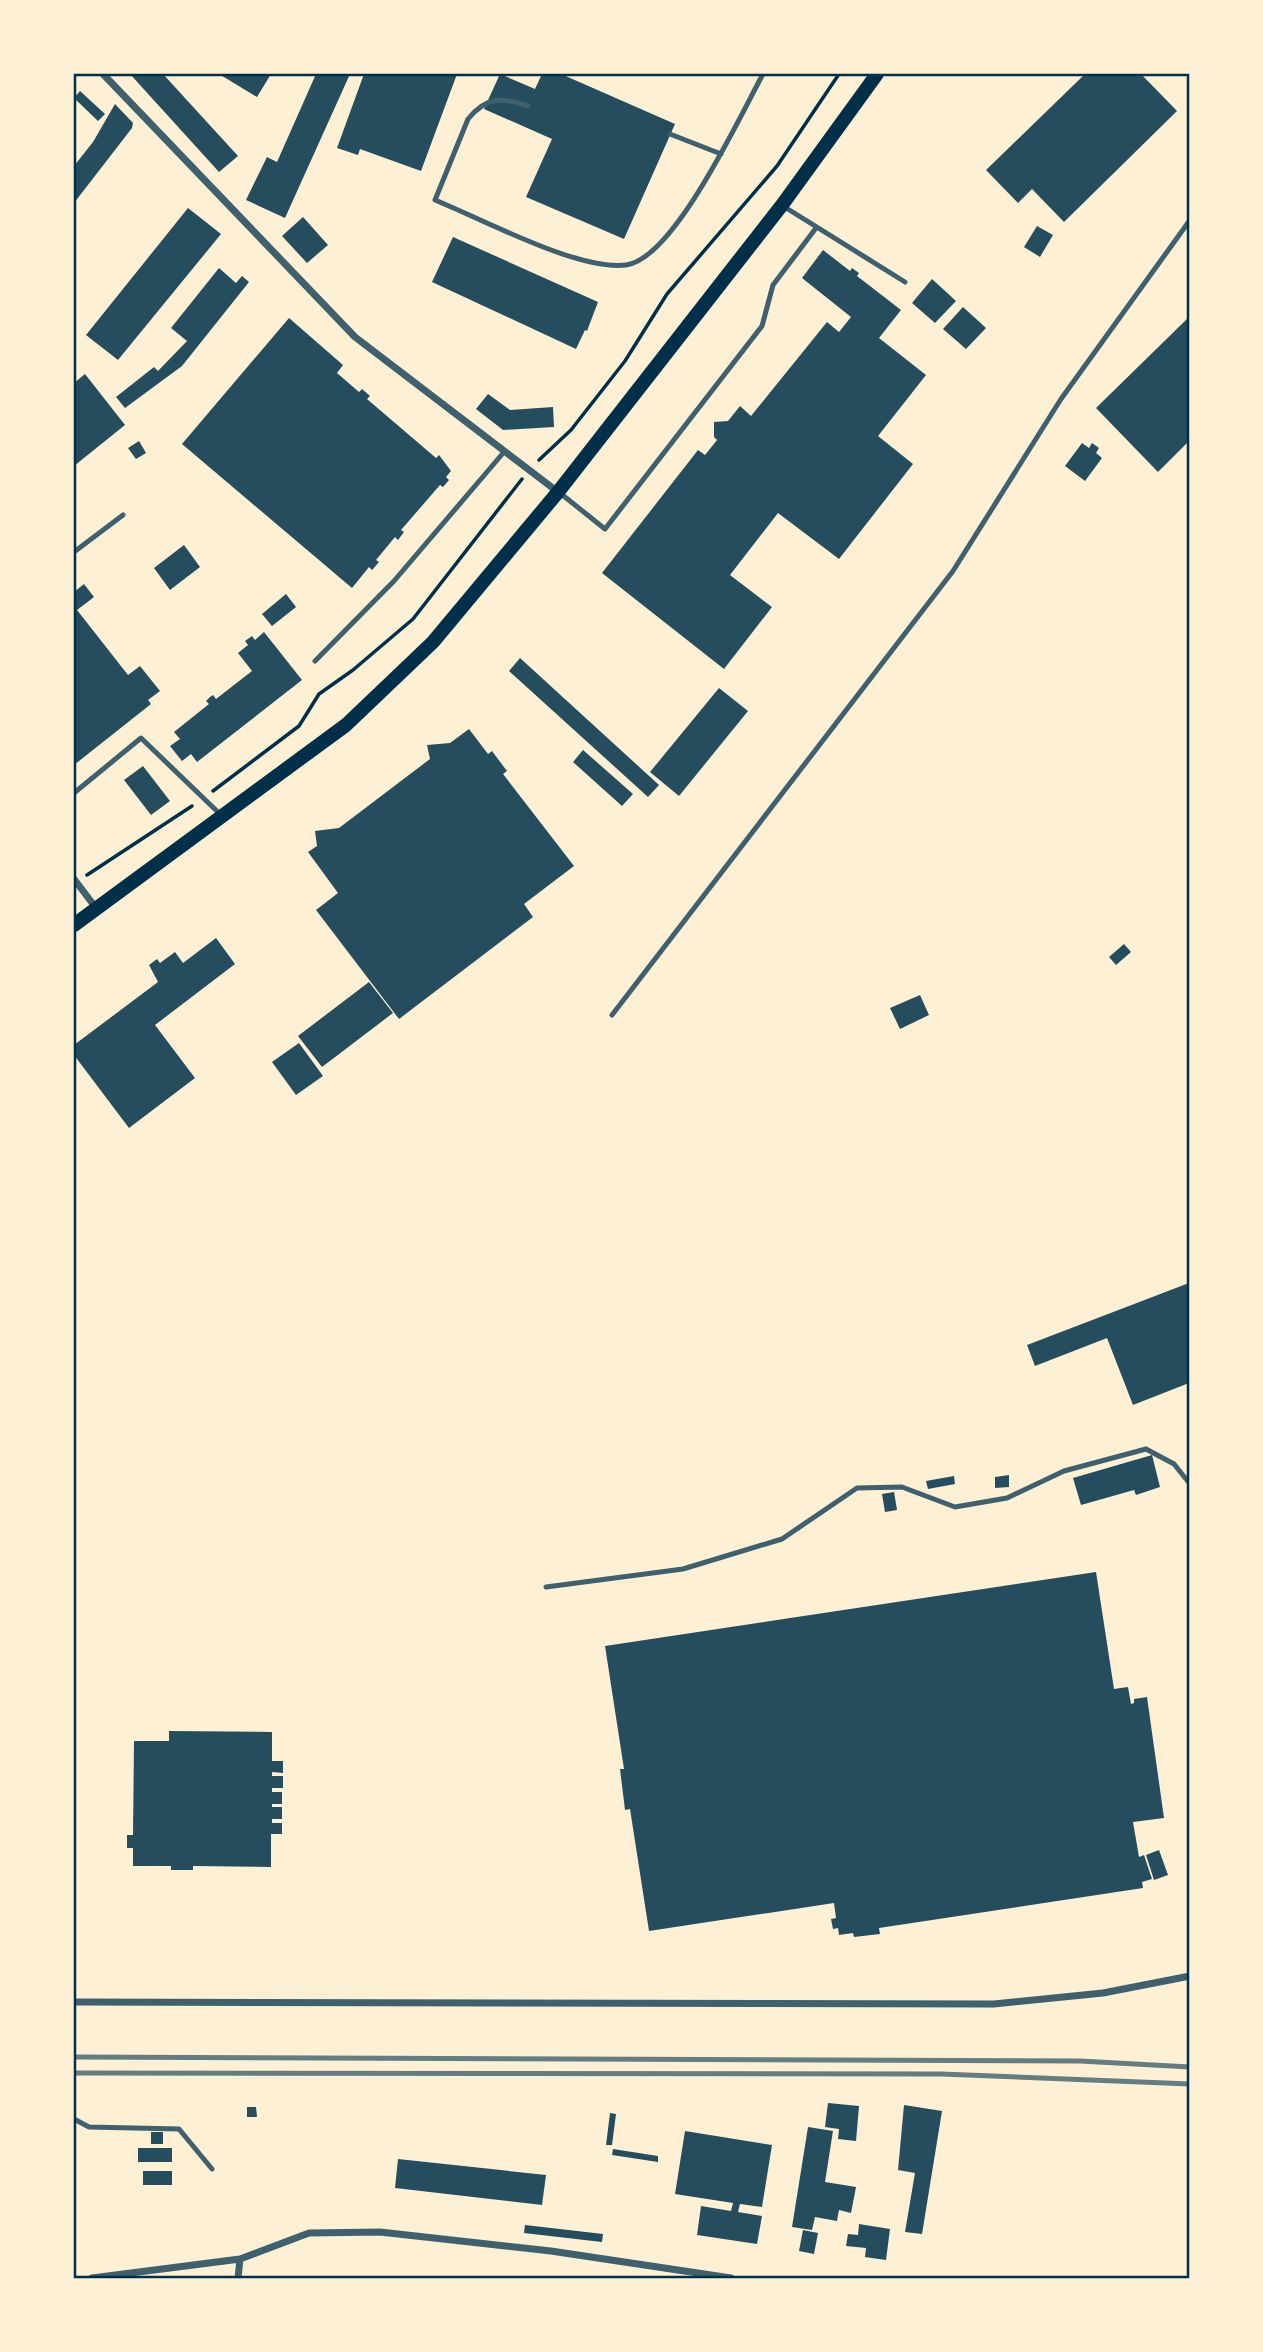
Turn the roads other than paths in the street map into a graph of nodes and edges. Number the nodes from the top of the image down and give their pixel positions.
1 (103, 74) edge
2 (762, 74) edge
3 (877, 74) edge
4 (528, 106) dead end
5 (670, 134) dead end
6 (721, 154) junction
7 (782, 205) junction
8 (1189, 220) edge
9 (816, 228) junction
10 (905, 282) dead end
11 (504, 452) junction
12 (558, 492) junction
13 (123, 515) dead end
14 (74, 552) edge
15 (315, 662) dead end
16 (74, 793) edge
17 (222, 816) junction
18 (75, 881) edge
19 (96, 908) junction
20 (74, 925) edge
21 (612, 1015) dead end
22 (1189, 1484) edge
23 (546, 1587) dead end
24 (1189, 1976) edge
25 (74, 2002) edge
26 (74, 2119) edge
27 (212, 2169) dead end
28 (240, 2259) junction
29 (92, 2278) edge
30 (238, 2278) edge
31 (731, 2278) edge

1 - 11 street
2 - 6 lane
3 - 7 main road
4 - 6 lane
5 - 6 lane
7 - 9 lane
7 - 12 main road
8 - 21 lane
9 - 10 lane
9 - 12 lane
11 - 12 street
11 - 15 lane
12 - 17 main road
13 - 14 lane
16 - 17 lane
17 - 19 main road
18 - 19 street
19 - 20 main road
22 - 23 lane
24 - 25 street
26 - 27 lane
28 - 29 street
28 - 30 street
28 - 31 street

